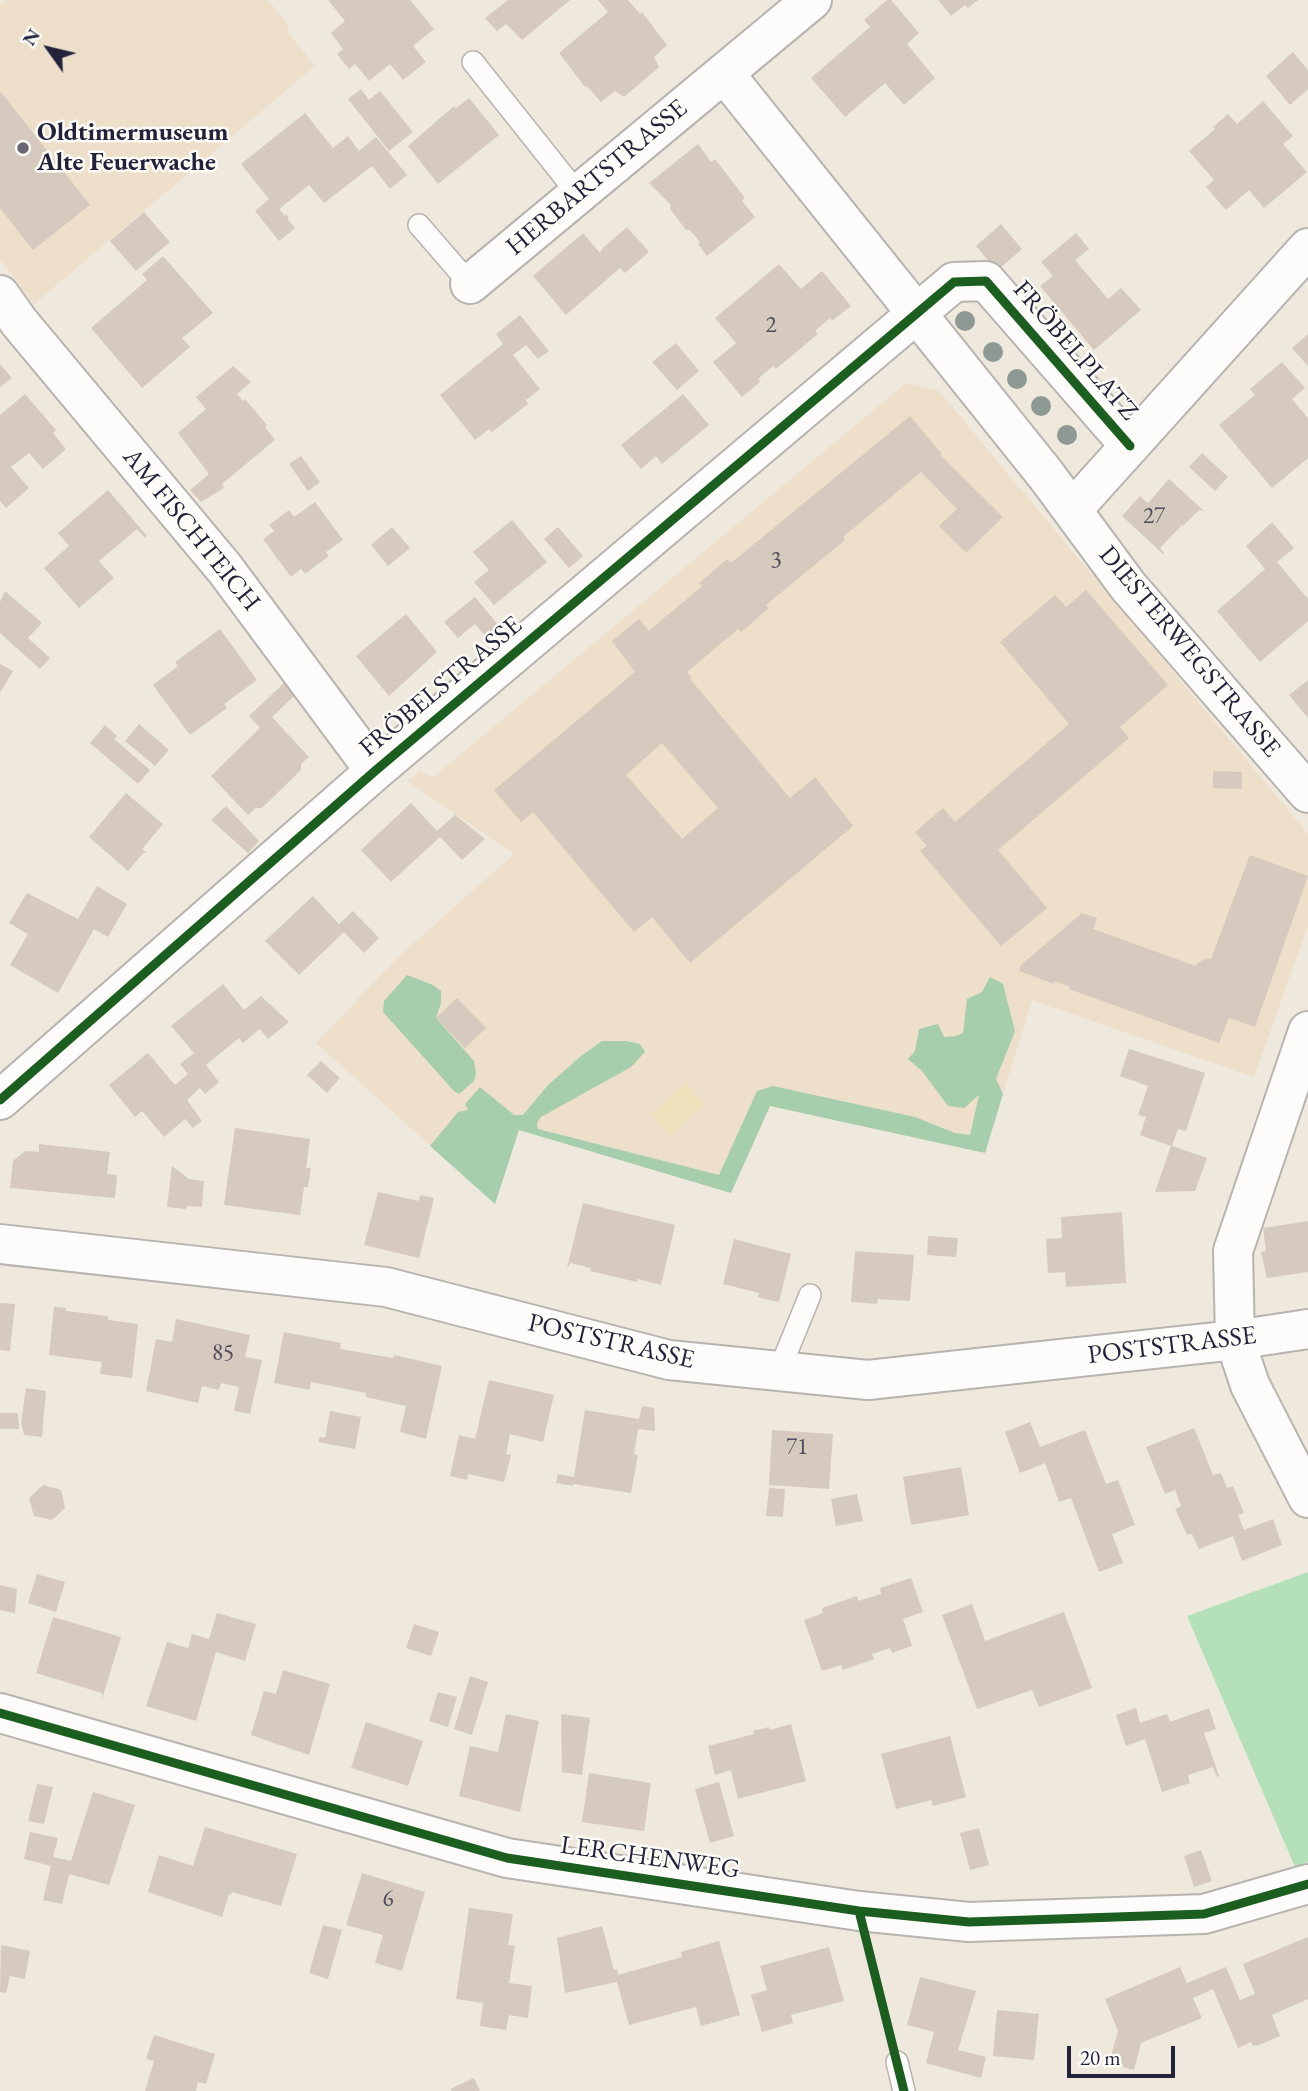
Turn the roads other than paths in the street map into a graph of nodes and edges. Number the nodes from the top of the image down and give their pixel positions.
1 (812, 0) edge
2 (473, 61) dead end
3 (724, 73) junction
4 (578, 194) junction
5 (419, 225) dead end
6 (1308, 248) edge
7 (470, 284) joint
8 (0, 295) edge
9 (916, 315) junction
10 (1130, 446) junction
11 (1073, 509) junction
12 (375, 771) junction
13 (1308, 793) edge
14 (1308, 1031) edge
15 (0, 1100) edge
16 (0, 1244) edge
17 (810, 1295) dead end
18 (1308, 1329) edge
19 (1235, 1340) junction
20 (779, 1371) junction
21 (1308, 1498) edge
22 (0, 1713) edge
23 (1308, 1884) edge
24 (897, 2062) dead end
25 (904, 2091) edge

1 - 3 street, HERBARTSTRASSE
2 - 4 lane
3 - 4 street, HERBARTSTRASSE
3 - 9 street
4 - 7 street, HERBARTSTRASSE
5 - 7 lane
6 - 10 street
8 - 12 street, AM FISCHTEICH
9 - 10 street, FRÖBELPLATZ
9 - 11 street
9 - 12 street, FRÖBELSTRASSE
10 - 11 street
11 - 13 street, DIESTERWEGSTRASSE
12 - 15 street, FRÖBELSTRASSE
14 - 19 street
16 - 20 street, POSTSTRASSE
17 - 20 lane
18 - 19 street, POSTSTRASSE
19 - 20 street, POSTSTRASSE
19 - 21 street
22 - 23 street, LERCHENWEG
24 - 25 lane

